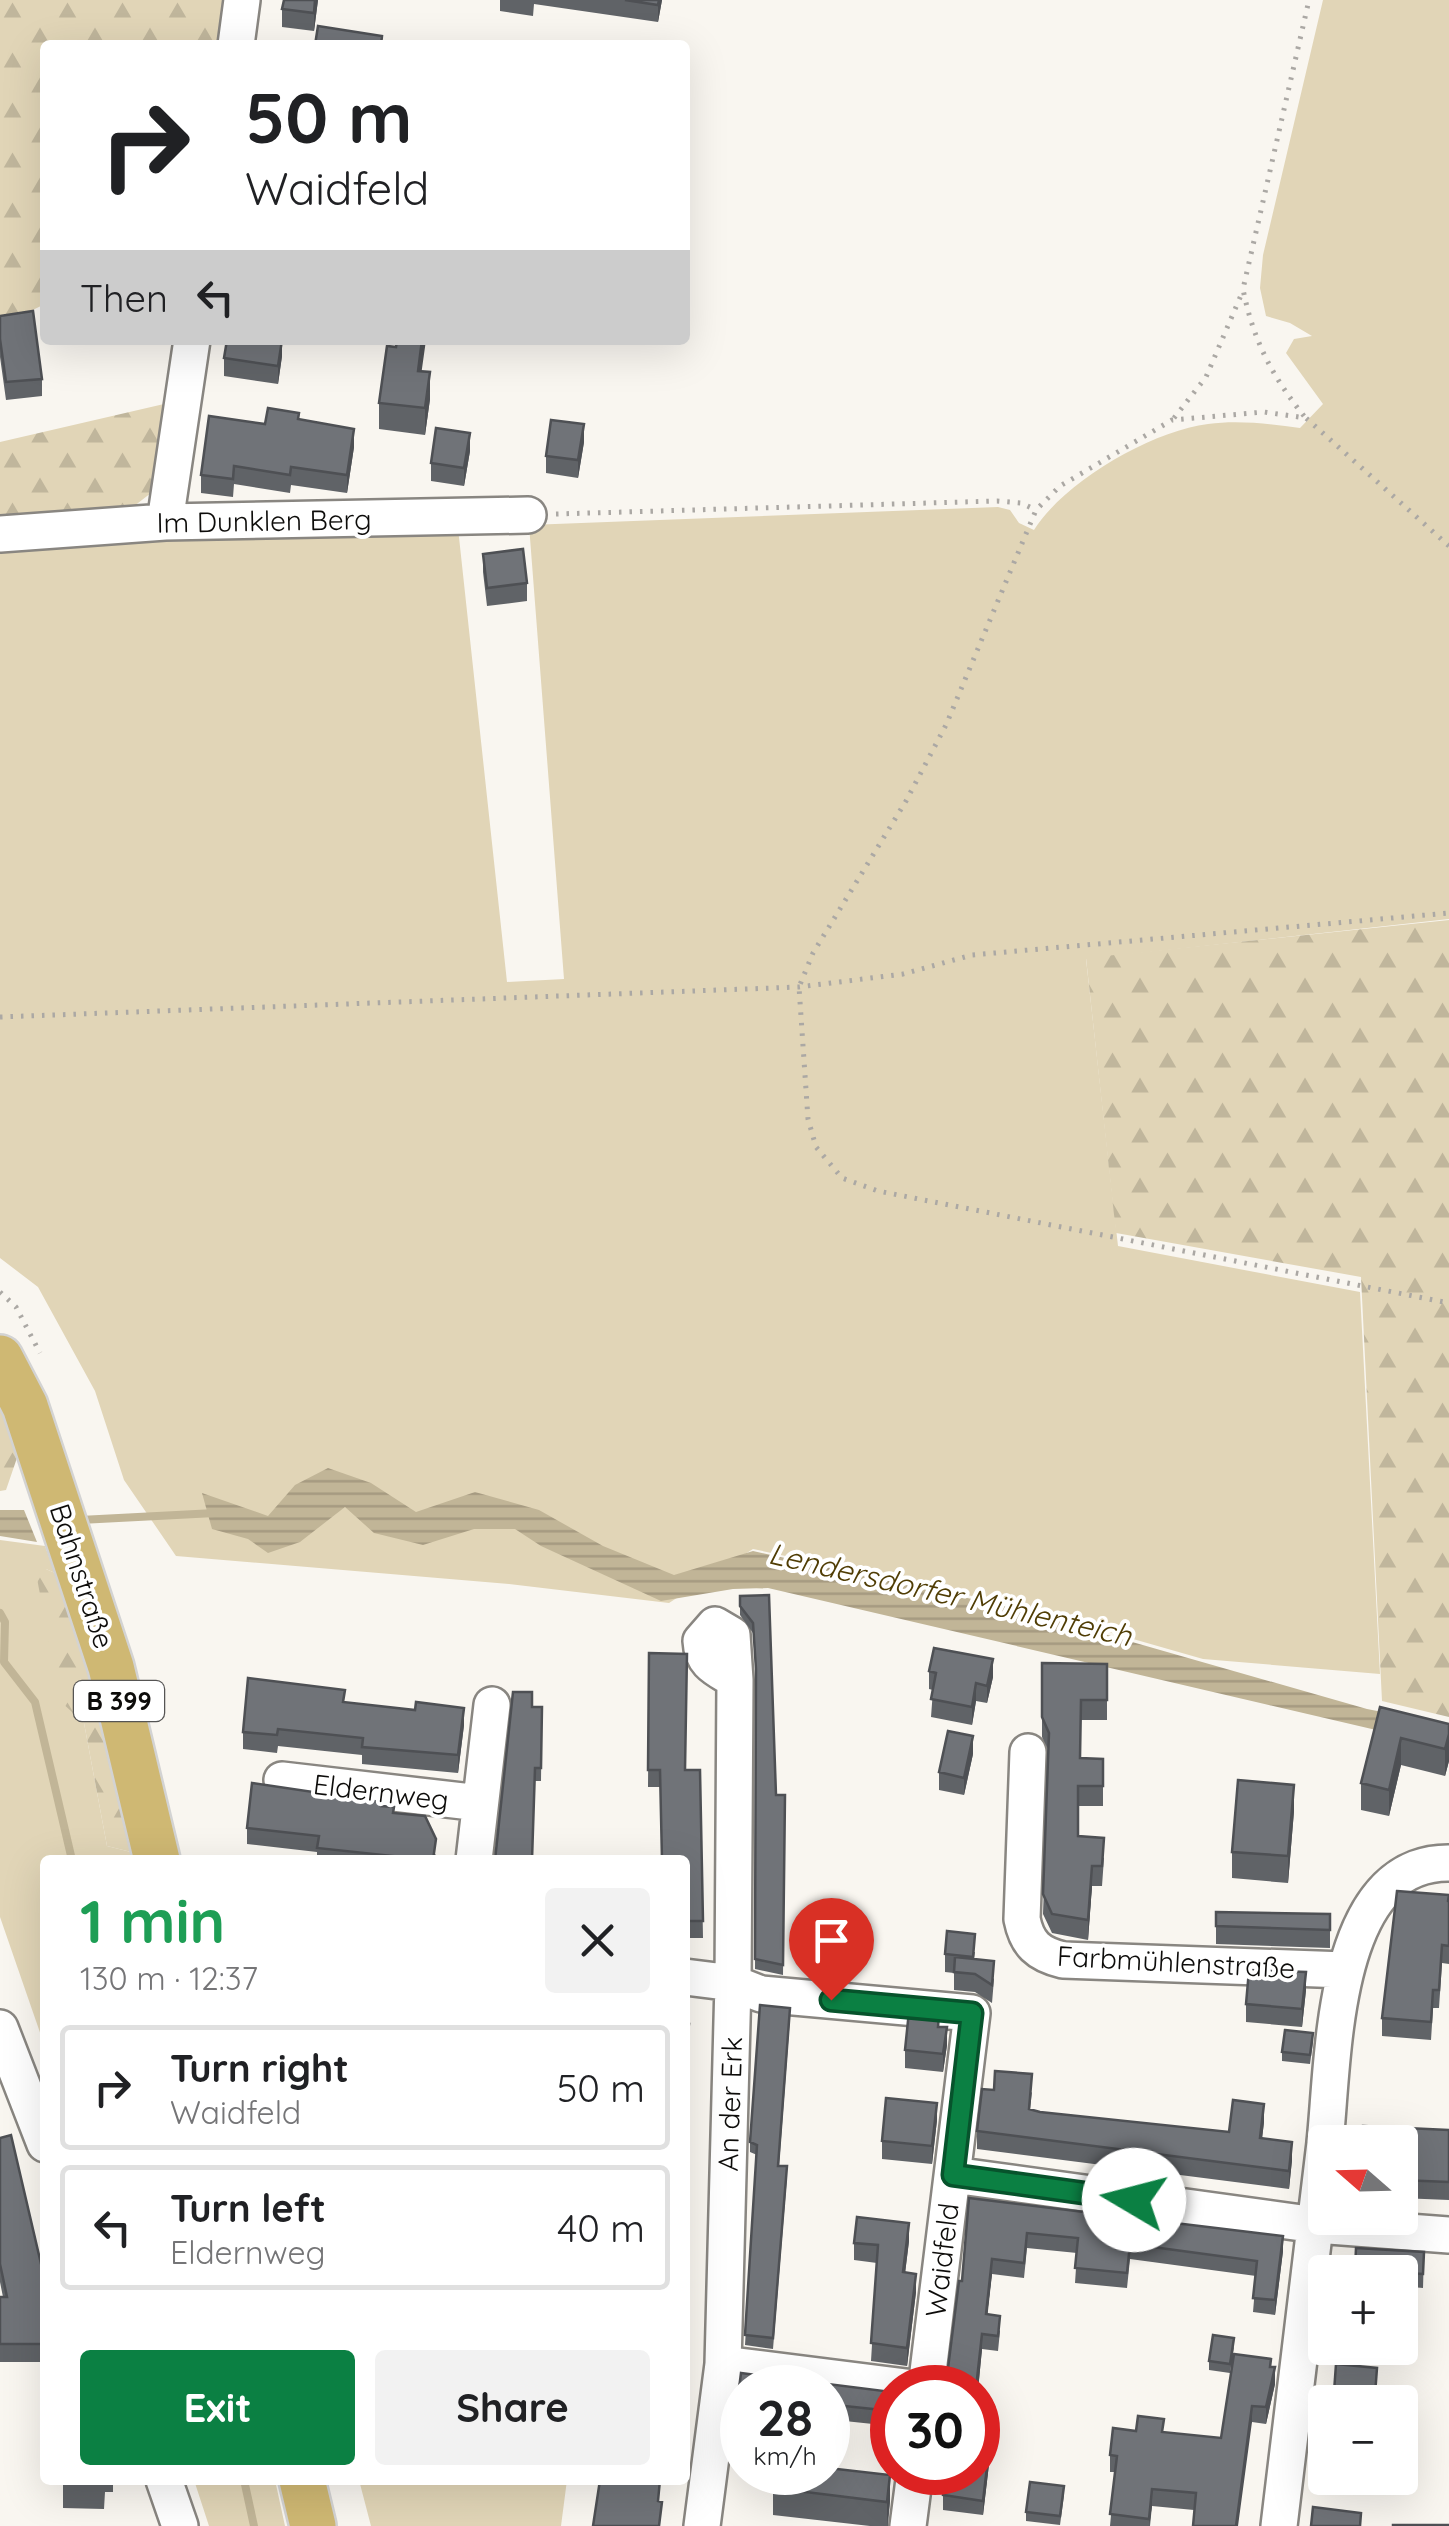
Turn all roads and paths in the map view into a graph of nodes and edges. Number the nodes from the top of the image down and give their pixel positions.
1 (242, 0) edge
2 (1309, 0) edge
3 (237, 40) edge
4 (1243, 289) junction
5 (191, 345) edge
6 (1306, 418) junction
7 (1172, 420) junction
8 (1036, 510) junction
9 (528, 515) joint
10 (165, 522) junction
11 (0, 534) edge
12 (1449, 546) edge
13 (1449, 913) edge
14 (799, 987) junction
15 (0, 1018) edge
16 (1449, 1304) edge
17 (0, 1358) edge
18 (735, 1680) dead end
19 (492, 1704) dead end
20 (1028, 1752) dead end
21 (282, 1780) dead end
22 (480, 1803) junction
23 (155, 1855) edge
24 (475, 1855) edge
25 (1449, 1863) edge
26 (1346, 1970) junction
27 (690, 1977) edge
28 (734, 1983) junction
29 (0, 2028) edge
30 (1327, 2125) edge
31 (40, 2131) edge
32 (953, 2175) junction
33 (1308, 2223) edge
34 (1418, 2232) edge
35 (1315, 2235) edge
36 (1449, 2235) edge
37 (723, 2364) junction
38 (929, 2365) edge
39 (870, 2382) edge
40 (166, 2485) edge
41 (303, 2485) edge
42 (912, 2495) edge
43 (180, 2526) edge
44 (313, 2526) edge
45 (702, 2526) edge
46 (908, 2526) edge
47 (1278, 2526) edge

1 - 3 street
2 - 4 path
4 - 6 path
4 - 7 path
5 - 10 street
6 - 7 path
6 - 12 path
7 - 8 path
8 - 9 path
8 - 14 path
9 - 10 street, Im Dunklen Berg
10 - 11 street, Im Dunklen Berg
13 - 14 path
14 - 15 path
14 - 16 path
17 - 23 main road, Bahnstraße / B 399
18 - 28 street, An der Erk
19 - 22 street, Eldernweg
20 - 26 street, Farbmühlenstraße
21 - 22 street, Eldernweg
22 - 24 street, Eldernweg
25 - 26 street
26 - 30 street
27 - 28 street
28 - 32 street, Waidfeld
28 - 37 street, An der Erk
29 - 31 street
32 - 33 street
32 - 38 street, Waidfeld
34 - 36 street
35 - 47 street
37 - 39 street
37 - 45 street, An der Erk
40 - 43 street
41 - 44 main road
42 - 46 street

